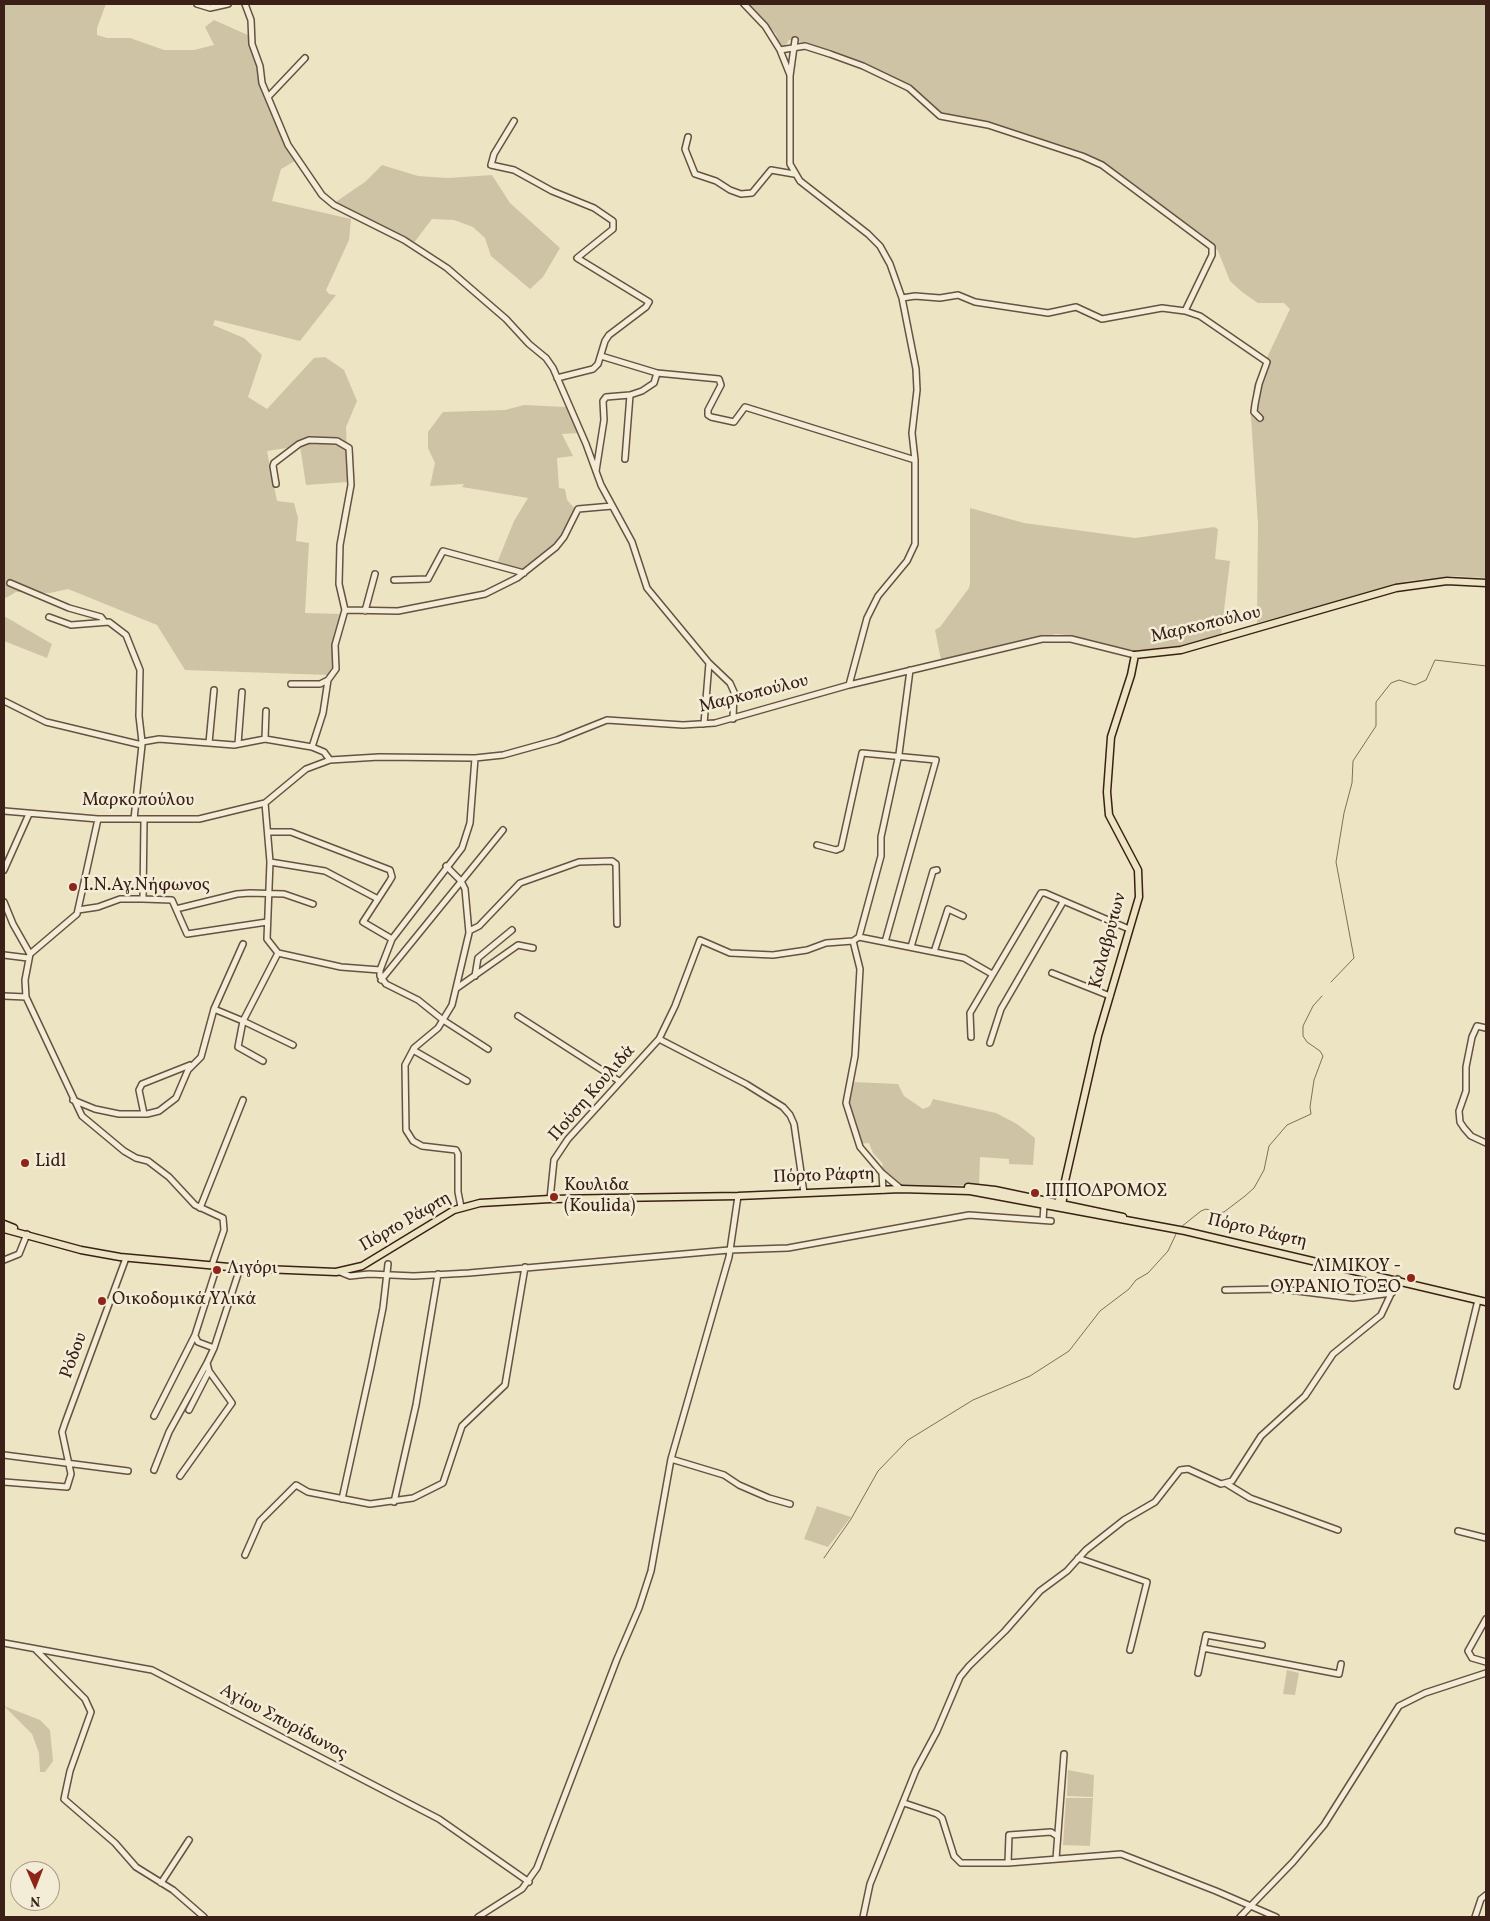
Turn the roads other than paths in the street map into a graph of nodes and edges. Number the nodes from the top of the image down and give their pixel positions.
1 (197, 4) edge
2 (228, 4) edge
3 (245, 4) edge
4 (744, 4) edge
5 (794, 43) junction
6 (780, 50) junction
7 (305, 58) dead end
8 (790, 76) junction
9 (268, 96) junction
10 (514, 121) dead end
11 (688, 137) dead end
12 (794, 174) junction
13 (902, 298) junction
14 (1185, 311) junction
15 (601, 356) junction
16 (657, 373) junction
17 (557, 378) junction
18 (630, 395) junction
19 (1260, 418) dead end
20 (625, 459) dead end
21 (915, 460) junction
22 (596, 471) junction
23 (276, 484) dead end
24 (612, 506) junction
25 (524, 573) junction
26 (375, 574) dead end
27 (394, 580) dead end
28 (10, 583) dead end
29 (1486, 583) edge
30 (345, 610) junction
31 (365, 611) junction
32 (49, 617) dead end
33 (104, 621) junction
34 (1135, 655) junction
35 (709, 663) junction
36 (910, 670) junction
37 (328, 680) junction
38 (291, 684) dead end
39 (850, 685) junction
40 (214, 690) dead end
41 (242, 692) dead end
42 (4, 701) edge
43 (266, 711) dead end
44 (733, 719) junction
45 (704, 724) junction
46 (265, 740) junction
47 (209, 742) junction
48 (142, 744) junction
49 (238, 744) junction
50 (312, 748) junction
51 (899, 754) junction
52 (475, 758) junction
53 (330, 760) junction
54 (265, 803) junction
55 (4, 810) edge
56 (29, 814) junction
57 (98, 819) junction
58 (134, 819) junction
59 (144, 820) junction
60 (503, 830) dead end
61 (268, 832) junction
62 (817, 845) dead end
63 (7, 858) edge
64 (270, 862) junction
65 (446, 866) junction
66 (4, 870) edge
67 (930, 880) dead end
68 (461, 881) junction
69 (269, 894) junction
70 (143, 899) junction
71 (378, 899) junction
72 (4, 902) edge
73 (1063, 902) junction
74 (313, 904) dead end
75 (176, 909) junction
76 (78, 910) junction
77 (963, 916) dead end
78 (267, 922) junction
79 (617, 924) dead end
80 (1129, 929) junction
81 (512, 930) dead end
82 (469, 931) junction
83 (859, 936) junction
84 (914, 938) junction
85 (392, 939) junction
86 (852, 941) junction
87 (885, 942) junction
88 (243, 944) dead end
89 (910, 947) junction
90 (533, 948) dead end
91 (921, 949) junction
92 (934, 952) junction
93 (278, 953) junction
94 (4, 955) edge
95 (29, 956) junction
96 (380, 970) junction
97 (1052, 973) dead end
98 (992, 974) junction
99 (475, 976) junction
100 (381, 980) junction
101 (457, 988) junction
102 (4, 996) edge
103 (26, 996) junction
104 (1110, 996) junction
105 (214, 1009) junction
106 (518, 1016) dead end
107 (443, 1020) junction
108 (243, 1021) junction
109 (1486, 1028) edge
110 (971, 1037) dead end
111 (659, 1039) junction
112 (990, 1043) dead end
113 (293, 1045) dead end
114 (488, 1049) dead end
115 (413, 1050) junction
116 (263, 1061) dead end
117 (193, 1064) junction
118 (467, 1081) dead end
119 (619, 1081) junction
120 (73, 1100) junction
121 (243, 1100) dead end
122 (144, 1114) junction
123 (1486, 1143) edge
124 (882, 1173) junction
125 (924, 1189) junction
126 (883, 1190) junction
127 (901, 1190) junction
128 (804, 1193) junction
129 (738, 1196) junction
130 (550, 1199) junction
131 (1044, 1205) junction
132 (1060, 1206) junction
133 (461, 1207) junction
134 (200, 1208) junction
135 (1043, 1220) junction
136 (1050, 1221) dead end
137 (4, 1224) edge
138 (4, 1229) edge
139 (27, 1234) junction
140 (729, 1250) junction
141 (126, 1258) junction
142 (4, 1260) edge
143 (388, 1264) dead end
144 (365, 1265) junction
145 (214, 1266) junction
146 (525, 1267) junction
147 (240, 1268) junction
148 (340, 1272) junction
149 (369, 1274) junction
150 (438, 1274) junction
151 (388, 1275) junction
152 (1398, 1279) junction
153 (1225, 1290) dead end
154 (1392, 1294) junction
155 (1478, 1300) junction
156 (1486, 1302) edge
157 (195, 1335) junction
158 (214, 1348) junction
159 (207, 1363) junction
160 (209, 1371) junction
161 (1457, 1386) dead end
162 (189, 1410) dead end
163 (154, 1416) dead end
164 (4, 1455) edge
165 (671, 1459) junction
166 (69, 1465) junction
167 (154, 1470) dead end
168 (128, 1471) dead end
169 (180, 1476) dead end
170 (4, 1482) edge
171 (1227, 1484) junction
172 (342, 1499) junction
173 (394, 1502) junction
174 (790, 1504) dead end
175 (1338, 1530) dead end
176 (1458, 1531) dead end
177 (1486, 1538) edge
178 (245, 1555) dead end
179 (1078, 1558) junction
180 (1486, 1619) edge
181 (4, 1643) edge
182 (1262, 1644) dead end
183 (1203, 1648) junction
184 (36, 1650) junction
185 (1130, 1650) dead end
186 (1486, 1662) edge
187 (1341, 1664) dead end
188 (1198, 1673) dead end
189 (1486, 1673) edge
190 (1064, 1754) dead end
191 (904, 1803) junction
192 (1057, 1837) junction
193 (189, 1840) dead end
194 (1056, 1859) junction
195 (1008, 1863) junction
196 (529, 1882) junction
197 (161, 1883) junction
198 (1486, 1895) edge
199 (1253, 1906) junction
200 (204, 1917) edge
201 (478, 1917) edge
202 (863, 1917) edge
203 (1240, 1917) edge
204 (1276, 1917) edge
205 (1475, 1917) edge

1 - 2 street
3 - 9 street
4 - 6 street
5 - 6 street
5 - 8 street
5 - 14 street
6 - 8 street
7 - 9 street
8 - 12 street
9 - 17 street
10 - 15 street
11 - 12 street
12 - 13 street
13 - 14 street
13 - 21 street
14 - 19 street
15 - 16 street
15 - 17 street
16 - 18 street
16 - 21 street
17 - 22 street
18 - 20 street
18 - 22 street
21 - 39 street
22 - 24 street
23 - 30 street
24 - 25 street
24 - 35 street
25 - 27 street
25 - 31 street
26 - 31 street
28 - 33 street
29 - 34 main road, Μαρκοπούλου
30 - 31 street
30 - 37 street
32 - 33 street
33 - 48 street
34 - 36 street, Μαρκοπούλου
34 - 80 main road, Καλαβρύτων
35 - 44 street
35 - 45 street
36 - 39 street, Μαρκοπούλου
36 - 51 street
37 - 38 street
37 - 50 street
39 - 44 street, Μαρκοπούλου
40 - 47 street
41 - 49 street
42 - 48 street
43 - 46 street
44 - 45 street, Μαρκοπούλου
45 - 52 street, Μαρκοπούλου
46 - 49 street
46 - 50 street
47 - 48 street
47 - 49 street
48 - 58 street
50 - 53 street
51 - 62 street
51 - 83 street
51 - 87 street
52 - 53 street, Μαρκοπούλου
52 - 65 street
53 - 54 street, Μαρκοπούλου
54 - 59 street, Μαρκοπούλου
54 - 61 street
55 - 56 street, Μαρκοπούλου
56 - 57 street, Μαρκοπούλου
56 - 63 street
57 - 58 street, Μαρκοπούλου
57 - 76 street
58 - 59 street, Μαρκοπούλου
59 - 70 street
60 - 68 street
61 - 64 street
61 - 71 street
63 - 66 street
64 - 69 street
64 - 71 street
65 - 68 street
65 - 85 street
67 - 84 street
68 - 82 street
68 - 100 street
69 - 74 street
69 - 75 street
69 - 78 street
70 - 75 street
70 - 76 street
71 - 85 street
72 - 95 street
73 - 80 street
73 - 98 street
73 - 112 street
75 - 78 street
76 - 95 street
77 - 92 street
78 - 93 street
79 - 82 street
80 - 104 main road, Καλαβρύτων
81 - 99 street
82 - 101 street
83 - 86 street
83 - 87 street
84 - 89 street
84 - 91 street
85 - 96 street
86 - 111 street, Πούση Κουλιδά
86 - 124 street
87 - 89 street
88 - 105 street
89 - 91 street
90 - 99 street
91 - 92 street
92 - 98 street
93 - 96 street
93 - 108 street
94 - 95 street
95 - 103 street
96 - 100 street
97 - 104 street
98 - 110 street
99 - 101 street
100 - 107 street
101 - 107 street
102 - 103 street
103 - 120 street
104 - 132 main road, Καλαβρύτων
105 - 108 street
105 - 117 street
106 - 119 street
107 - 114 street
107 - 115 street
108 - 113 street
108 - 116 street
109 - 123 street
111 - 119 street, Πούση Κουλιδά
111 - 128 street
115 - 118 street
115 - 133 street
117 - 122 street
117 - 122 street
119 - 130 street, Πούση Κουλιδά
120 - 122 street
120 - 134 street
121 - 134 street
124 - 126 street
124 - 127 street
125 - 127 main road, Πόρτο Ράφτη
125 - 131 main road, Πόρτο Ράφτη
125 - 132 main road, Πόρτο Ράφτη
126 - 127 main road, Πόρτο Ράφτη
126 - 128 main road, Πόρτο Ράφτη
128 - 129 main road, Πόρτο Ράφτη
129 - 130 main road, Πόρτο Ράφτη
129 - 140 street
130 - 133 main road, Πόρτο Ράφτη
131 - 132 main road, Πόρτο Ράφτη
131 - 135 street
132 - 152 main road, Πόρτο Ράφτη
133 - 144 main road, Πόρτο Ράφτη
134 - 145 street
135 - 136 street
135 - 140 street
137 - 139 main road, Πόρτο Ράφτη
138 - 139 main road, Πόρτο Ράφτη
139 - 141 main road, Πόρτο Ράφτη
139 - 142 street
140 - 146 street
140 - 165 street
141 - 145 main road, Πόρτο Ράφτη
141 - 166 street, Ρόδου
143 - 151 street
144 - 148 main road, Πόρτο Ράφτη
144 - 149 street
145 - 147 main road, Πόρτο Ράφτη
145 - 157 street
146 - 150 street
146 - 173 street
147 - 148 main road, Πόρτο Ράφτη
147 - 158 street
148 - 149 street
149 - 151 street
150 - 151 street
150 - 173 street
151 - 172 street
152 - 154 street
152 - 155 main road, Πόρτο Ράφτη
153 - 154 street
154 - 171 street
155 - 156 main road, Πόρτο Ράφτη
155 - 161 street
157 - 158 street
157 - 163 street
158 - 159 street
159 - 160 street
159 - 167 street
160 - 162 street
160 - 169 street
164 - 166 street
165 - 174 street
165 - 196 street
166 - 168 street
166 - 170 street
171 - 175 street
171 - 179 street
172 - 173 street
172 - 178 street
176 - 177 street
179 - 185 street
179 - 191 street
180 - 186 street
181 - 184 street, Αγίου Σπυρίδωνος
182 - 183 street
183 - 187 street
183 - 188 street
184 - 196 street, Αγίου Σπυρίδωνος
184 - 197 street
189 - 199 street
190 - 192 street
191 - 195 street
191 - 202 street
192 - 194 street
192 - 195 street
193 - 197 street
194 - 195 street
194 - 199 street
196 - 201 street
197 - 200 street
198 - 205 street
199 - 203 street
199 - 204 street

